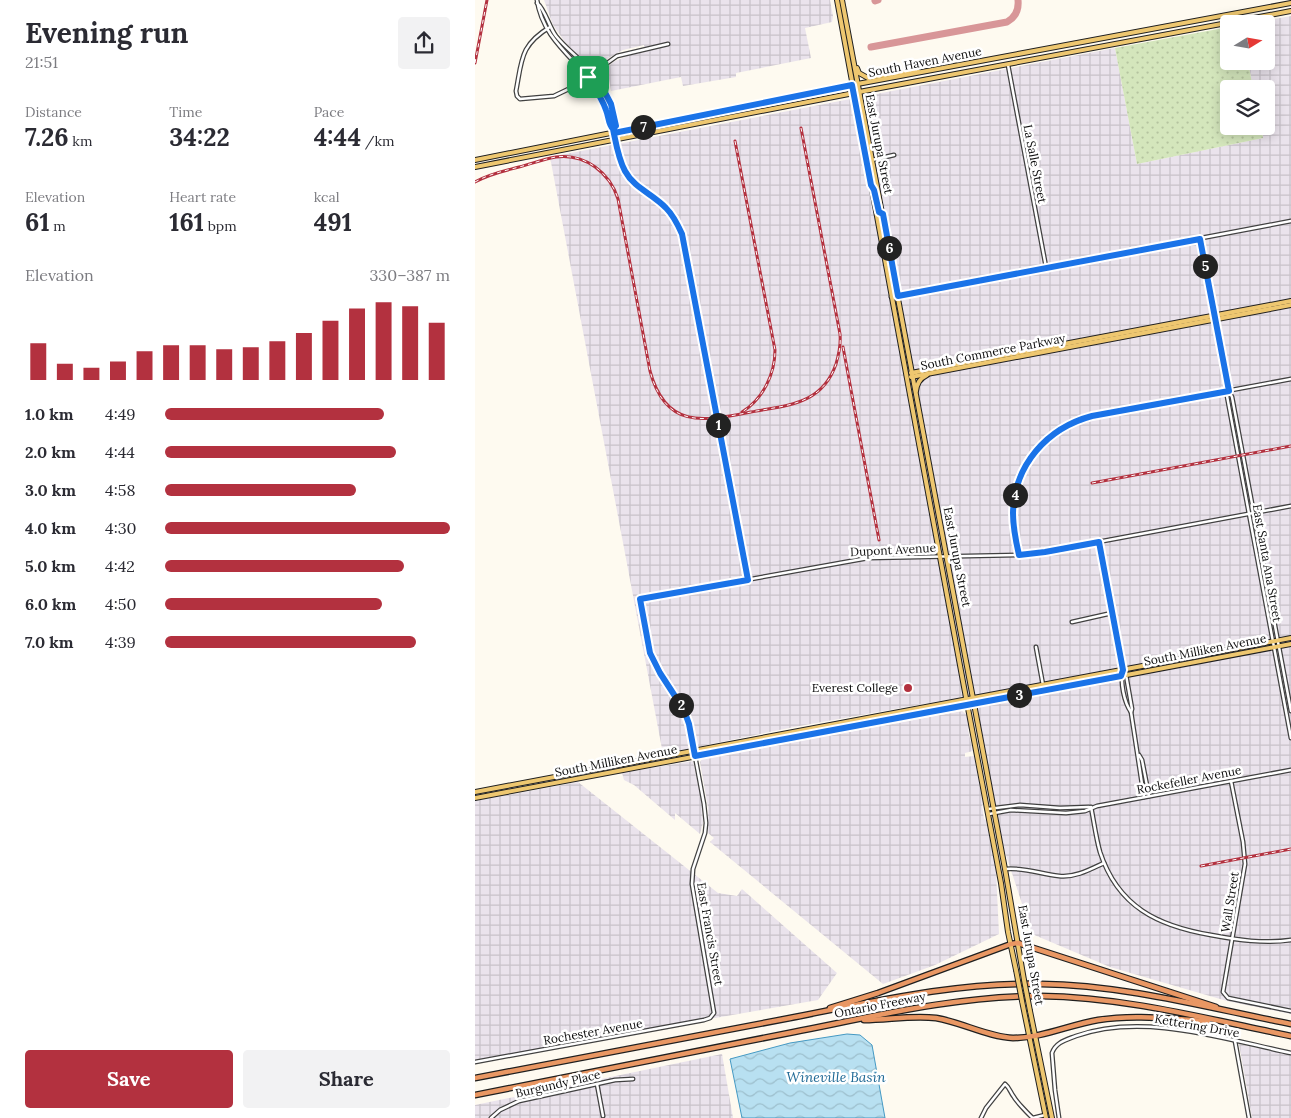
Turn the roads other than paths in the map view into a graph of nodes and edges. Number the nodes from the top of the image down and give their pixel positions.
1 (837, 0) edge
2 (842, 0) edge
3 (537, 1) edge
4 (1291, 3) edge
5 (1291, 11) edge
6 (550, 27) junction
7 (842, 27) junction
8 (546, 29) junction
9 (668, 44) dead end
10 (852, 50) junction
11 (853, 58) junction
12 (1008, 63) junction
13 (921, 72) junction
14 (593, 74) junction
15 (588, 77) junction
16 (858, 84) junction
17 (852, 85) junction
18 (859, 92) junction
19 (853, 93) junction
20 (613, 131) junction
21 (615, 139) junction
22 (894, 156) dead end
23 (475, 160) edge
24 (872, 160) junction
25 (475, 166) edge
26 (871, 185) junction
27 (883, 214) junction
28 (1291, 221) edge
29 (879, 229) junction
30 (1200, 239) junction
31 (891, 256) junction
32 (1046, 267) junction
33 (898, 296) junction
34 (891, 297) junction
35 (1291, 301) edge
36 (1291, 305) edge
37 (1215, 318) junction
38 (931, 373) junction
39 (912, 375) junction
40 (907, 376) junction
41 (1291, 379) edge
42 (1229, 391) junction
43 (916, 395) junction
44 (1291, 506) edge
45 (1249, 514) junction
46 (1254, 514) junction
47 (1099, 542) junction
48 (1019, 555) junction
49 (941, 556) junction
50 (946, 556) junction
51 (748, 580) junction
52 (640, 599) joint
53 (1112, 613) junction
54 (1072, 622) dead end
55 (1291, 638) edge
56 (1278, 640) junction
57 (1273, 642) junction
58 (1291, 644) edge
59 (1279, 646) junction
60 (1036, 647) dead end
61 (1274, 647) junction
62 (1123, 670) junction
63 (1124, 675) junction
64 (1043, 685) junction
65 (973, 697) junction
66 (966, 699) junction
67 (974, 704) junction
68 (967, 705) junction
69 (1291, 711) edge
70 (1291, 738) edge
71 (695, 750) junction
72 (1138, 754) junction
73 (695, 756) junction
74 (1291, 770) edge
75 (1231, 780) junction
76 (527, 782) junction
77 (528, 788) junction
78 (475, 792) edge
79 (1149, 796) junction
80 (1144, 797) junction
81 (475, 798) edge
82 (1091, 807) junction
83 (994, 810) junction
84 (988, 812) junction
85 (1104, 863) junction
86 (1005, 869) junction
87 (1233, 939) junction
88 (1291, 940) edge
89 (1017, 943) junction
90 (1011, 944) junction
91 (1291, 1010) edge
92 (824, 1011) junction
93 (1229, 1012) junction
94 (713, 1016) joint
95 (855, 1020) junction
96 (1227, 1023) junction
97 (1291, 1024) edge
98 (1035, 1036) junction
99 (1291, 1036) edge
100 (1029, 1037) junction
101 (1235, 1041) junction
102 (1291, 1053) edge
103 (475, 1062) edge
104 (475, 1078) edge
105 (633, 1079) dead end
106 (597, 1084) junction
107 (475, 1095) edge
108 (603, 1116) dead end
109 (1046, 1117) edge
110 (491, 1118) edge
111 (981, 1118) edge
112 (1052, 1118) edge
113 (1059, 1118) edge
114 (1249, 1118) edge

1 - 7 main road, East Jurupa Street
2 - 7 main road
2 - 10 main road, East Jurupa Street
3 - 6 street
3 - 8 street
4 - 13 main road, South Haven Avenue
5 - 12 main road, South Haven Avenue
6 - 8 street
6 - 14 street
7 - 10 main road
7 - 17 main road, East Jurupa Street
8 - 15 street
8 - 15 street
9 - 14 street
10 - 11 main road, East Jurupa Street
11 - 13 main road
11 - 16 main road, East Jurupa Street
12 - 18 main road, South Haven Avenue
12 - 32 street, La Salle Street
13 - 16 main road, South Haven Avenue
14 - 15 street
14 - 20 street
15 - 20 street
16 - 17 main road, South Haven Avenue
16 - 18 main road, East Jurupa Street
17 - 19 main road, East Jurupa Street
17 - 20 main road, South Haven Avenue
18 - 19 main road, South Haven Avenue
18 - 24 main road, East Jurupa Street
19 - 21 main road, South Haven Avenue
19 - 26 main road, East Jurupa Street
20 - 21 street
20 - 23 main road, South Haven Avenue
21 - 25 main road, South Haven Avenue
21 - 51 street
22 - 24 street
24 - 27 main road, East Jurupa Street
26 - 27 main road
26 - 29 main road, East Jurupa Street
27 - 31 main road, East Jurupa Street
28 - 30 street
29 - 31 main road
29 - 34 main road, East Jurupa Street
30 - 32 street
30 - 37 street, East Santa Ana Street
31 - 33 main road, East Jurupa Street
32 - 33 street
33 - 34 street
33 - 39 main road, East Jurupa Street
34 - 40 main road, East Jurupa Street
35 - 37 main road, South Commerce Parkway
36 - 37 main road, South Commerce Parkway
37 - 38 main road, South Commerce Parkway
37 - 39 main road, South Commerce Parkway
37 - 42 street, East Santa Ana Street
38 - 39 main road, South Commerce Parkway
38 - 43 main road
39 - 40 main road, South Commerce Parkway
39 - 43 main road, East Jurupa Street
40 - 49 main road, East Jurupa Street
41 - 42 street
42 - 45 street, East Santa Ana Street
42 - 46 street, East Santa Ana Street
42 - 48 street
43 - 50 main road, East Jurupa Street
44 - 46 street, Dupont Avenue
45 - 46 street, Dupont Avenue
45 - 47 street, Dupont Avenue
45 - 57 street, East Santa Ana Street
46 - 56 street, East Santa Ana Street
47 - 48 street, Dupont Avenue
47 - 53 street
48 - 50 street, Dupont Avenue
49 - 50 street, Dupont Avenue
49 - 51 street, Dupont Avenue
49 - 66 main road, East Jurupa Street
50 - 65 main road, East Jurupa Street
51 - 52 street, Dupont Avenue
52 - 71 street, East Francis Street
53 - 54 street
53 - 62 street
55 - 56 main road, South Milliken Avenue
56 - 57 main road, South Milliken Avenue
56 - 59 street, East Santa Ana Street
57 - 61 street, East Santa Ana Street
57 - 62 main road, South Milliken Avenue
58 - 59 main road, South Milliken Avenue
59 - 61 main road, South Milliken Avenue
59 - 69 street, East Santa Ana Street
60 - 64 street
61 - 63 main road, South Milliken Avenue
61 - 70 street, East Santa Ana Street
62 - 63 street
62 - 64 main road, South Milliken Avenue
63 - 67 main road, South Milliken Avenue
63 - 72 street
64 - 65 main road, South Milliken Avenue
65 - 66 main road, South Milliken Avenue
65 - 67 main road, East Jurupa Street
66 - 68 main road, East Jurupa Street
66 - 71 main road, South Milliken Avenue
67 - 68 main road, South Milliken Avenue
67 - 83 main road, East Jurupa Street
68 - 73 main road, South Milliken Avenue
68 - 84 main road, East Jurupa Street
71 - 73 street, East Francis Street
71 - 76 main road, South Milliken Avenue
72 - 79 street
72 - 80 street
73 - 77 main road, South Milliken Avenue
73 - 94 street, East Francis Street
74 - 75 street, Rockefeller Avenue
75 - 79 street, Rockefeller Avenue
75 - 87 street, Wall Street
76 - 77 main road
76 - 78 main road, South Milliken Avenue
77 - 81 main road, South Milliken Avenue
79 - 80 street, Rockefeller Avenue
80 - 82 street, Rockefeller Avenue
82 - 83 street, Rockefeller Avenue
82 - 83 street, Rockefeller Avenue
82 - 85 street
83 - 84 street, Rockefeller Avenue
83 - 86 main road, East Jurupa Street
84 - 90 main road, East Jurupa Street
85 - 86 street
85 - 87 street
86 - 89 main road, East Jurupa Street
87 - 88 street
87 - 91 street, Wall Street
89 - 90 highway
89 - 93 highway
89 - 98 main road, East Jurupa Street, bridge
90 - 92 highway
90 - 100 main road, East Jurupa Street, bridge
92 - 93 highway, Ontario Freeway
92 - 104 highway, Ontario Freeway
93 - 97 highway, Ontario Freeway
94 - 103 street, Rochester Avenue
95 - 96 highway, Ontario Freeway
95 - 100 highway
95 - 107 highway, Ontario Freeway
96 - 98 highway
96 - 99 highway, Ontario Freeway
98 - 100 highway
98 - 112 main road, East Jurupa Street
100 - 109 main road, East Jurupa Street
101 - 102 street, Kettering Drive
101 - 113 street, Kettering Drive
101 - 114 street
105 - 106 street, Burgundy Place
106 - 108 street
106 - 110 street, Burgundy Place
109 - 111 street

